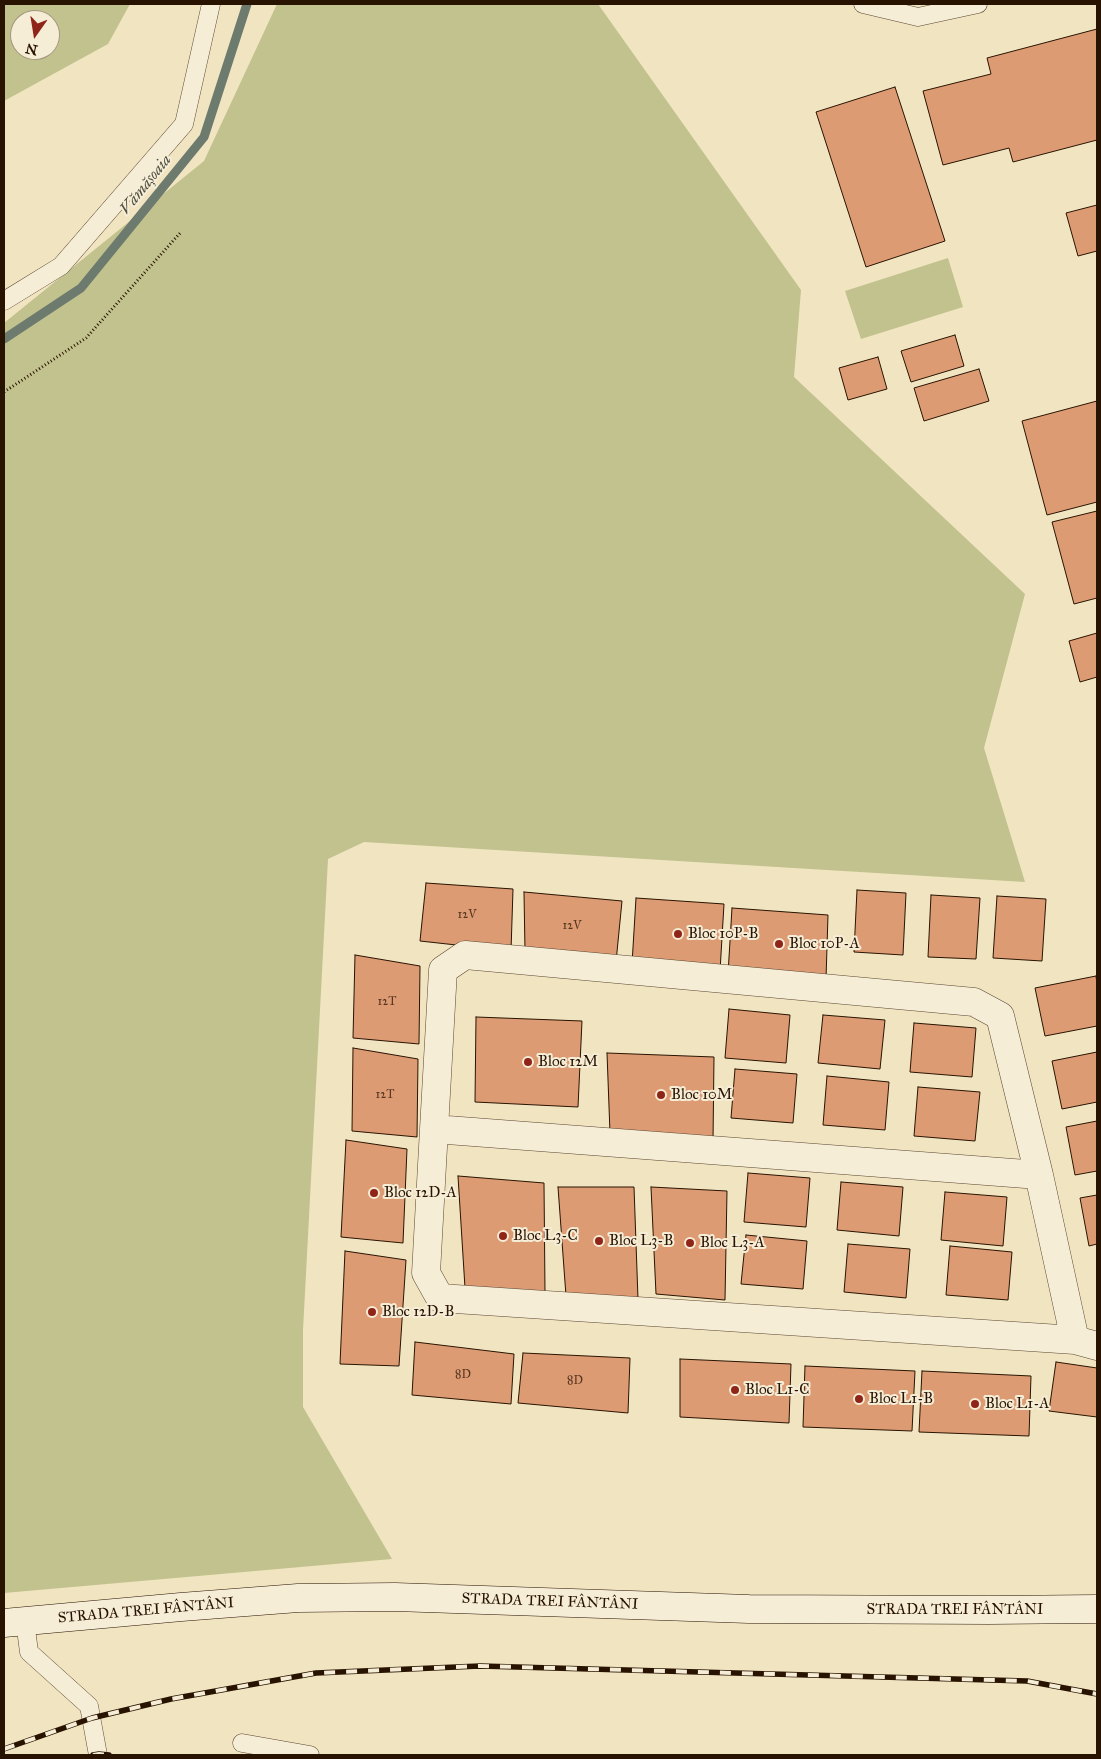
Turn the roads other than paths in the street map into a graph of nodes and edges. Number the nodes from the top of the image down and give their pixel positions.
1 (211, 4) edge
2 (863, 4) edge
3 (978, 4) edge
4 (4, 301) edge
5 (434, 1129) junction
6 (1039, 1175) junction
7 (1086, 1343) edge
8 (1097, 1609) edge
9 (14, 1622) edge
10 (242, 1743) dead end
11 (98, 1755) edge
12 (310, 1755) edge

1 - 4 lane
2 - 3 lane
5 - 6 street
5 - 6 street
5 - 7 street
6 - 7 street
8 - 9 street, STRADA TREI FÂNTÂNI
9 - 11 lane
10 - 12 lane

